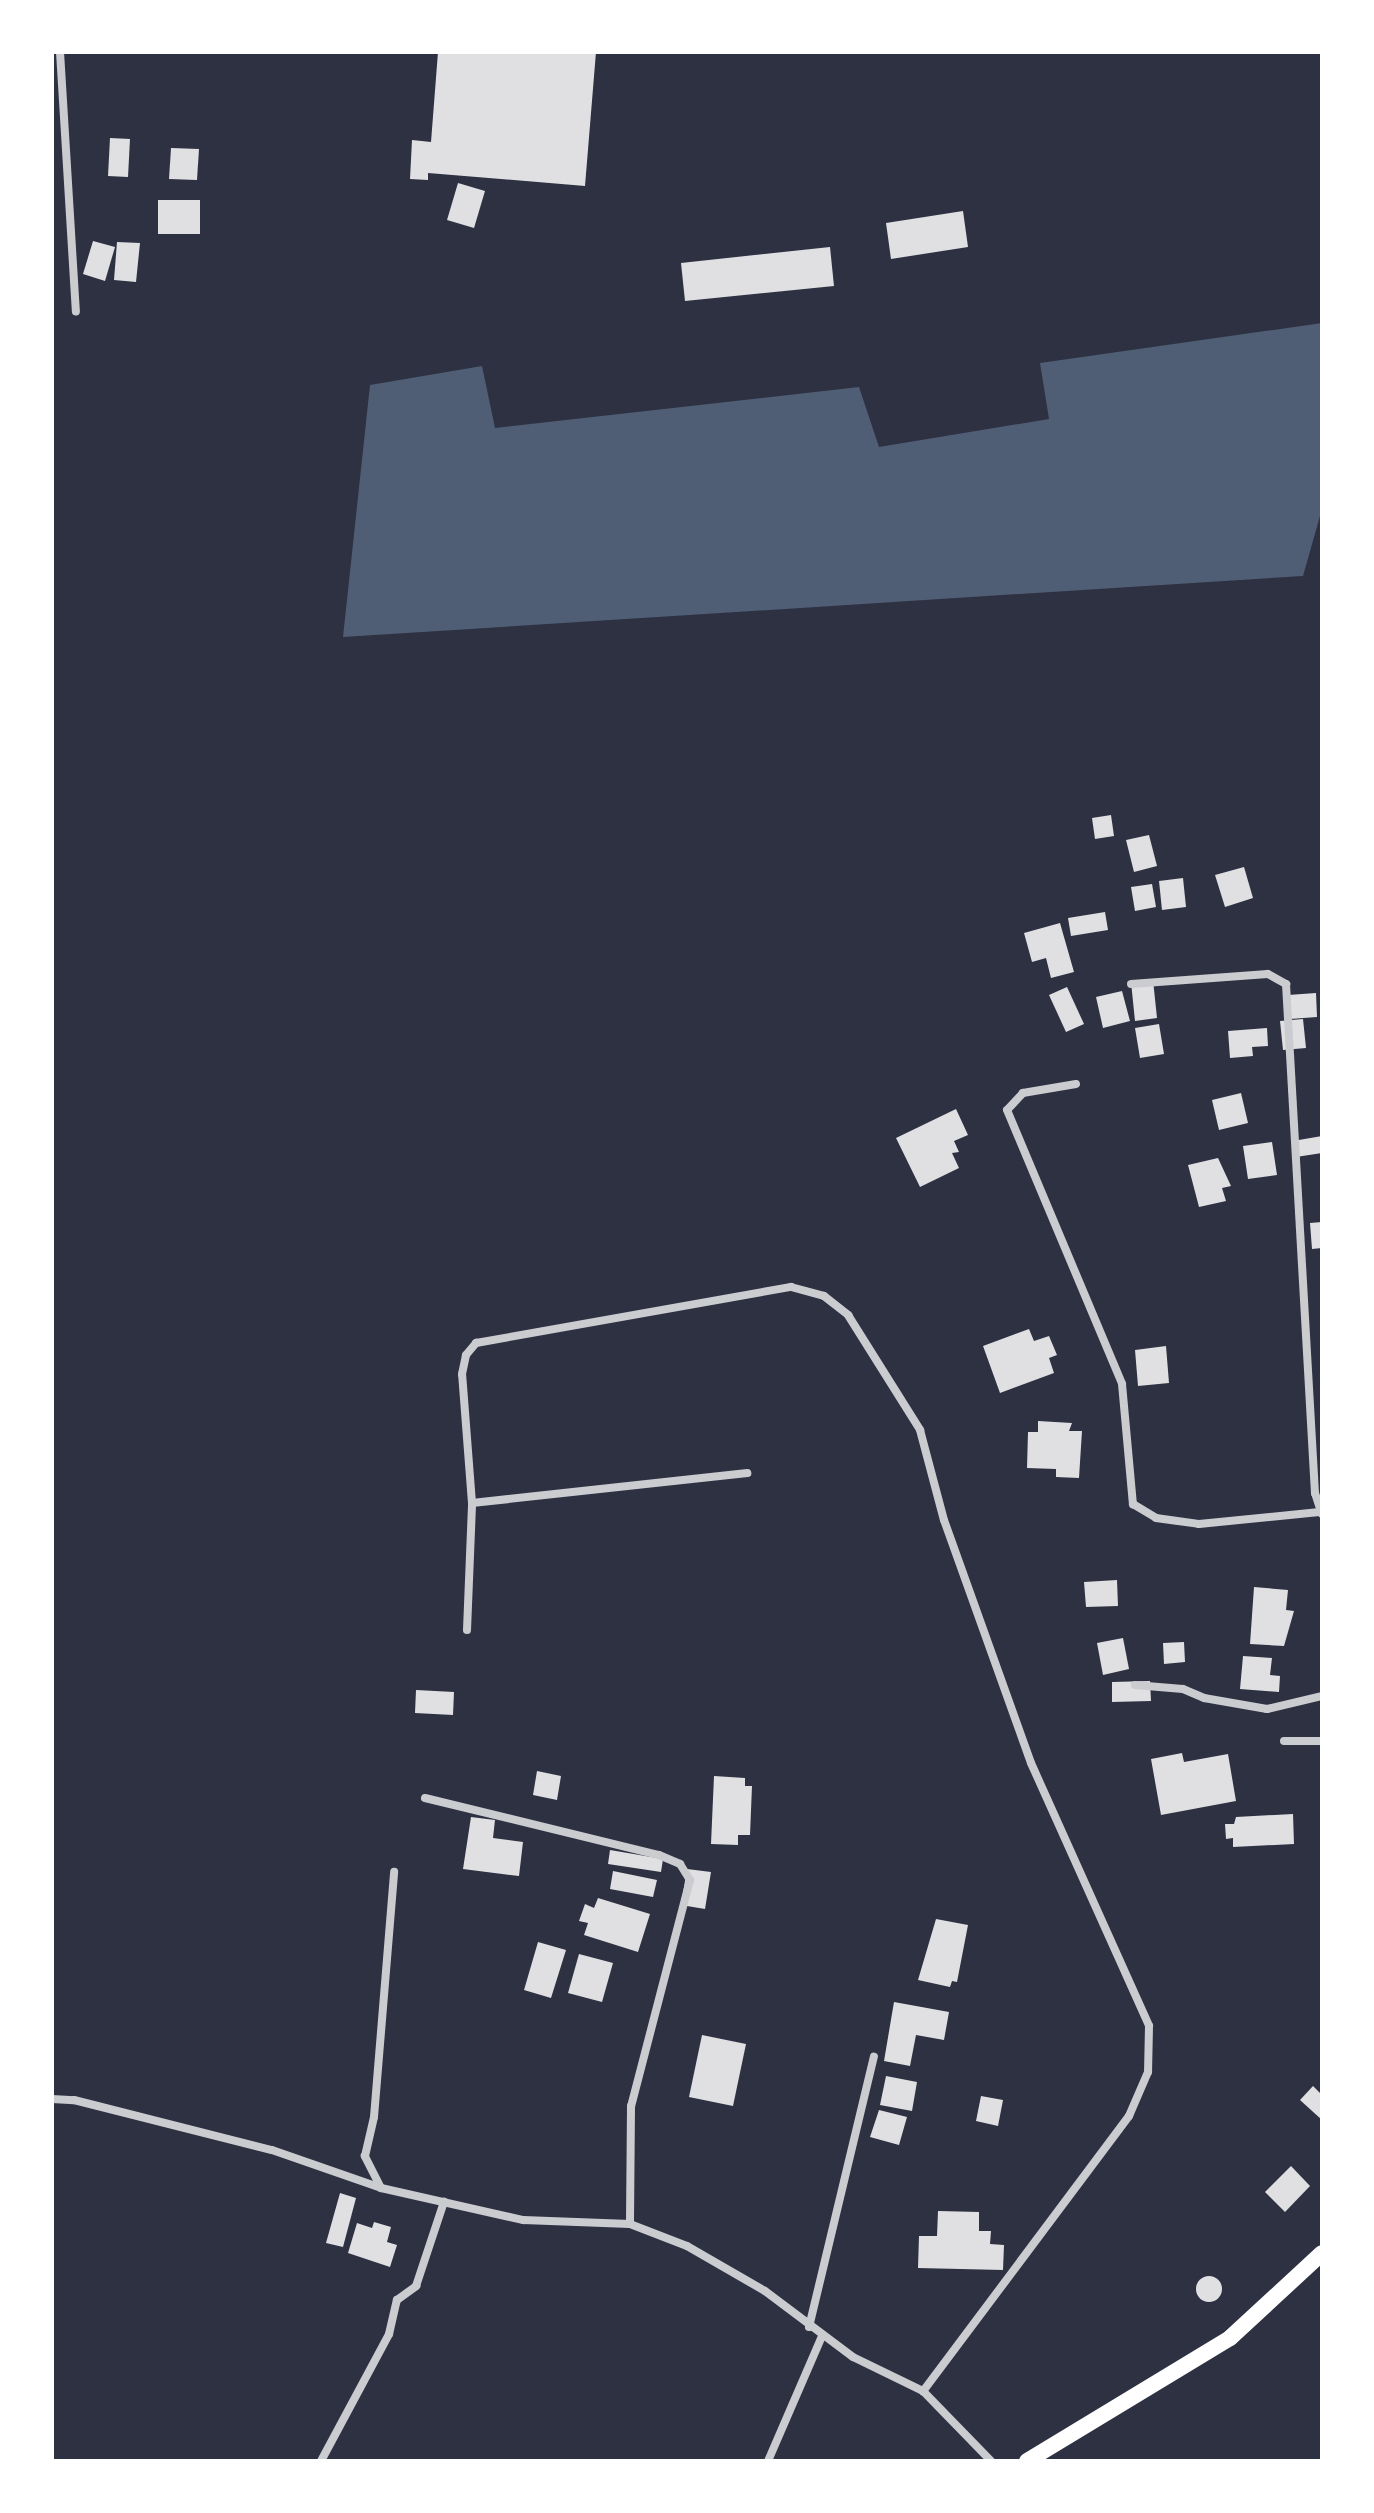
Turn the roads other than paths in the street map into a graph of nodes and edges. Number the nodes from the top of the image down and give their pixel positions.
1 (60, 52) edge
2 (52, 99) edge
3 (63, 100) junction
4 (76, 312) dead end
5 (1131, 984) dead end
6 (1076, 1084) dead end
7 (747, 1473) dead end
8 (472, 1503) junction
9 (1321, 1513) edge
10 (467, 1630) dead end
11 (1135, 1685) dead end
12 (1322, 1696) edge
13 (1284, 1741) dead end
14 (1322, 1741) edge
15 (425, 1798) dead end
16 (394, 1872) dead end
17 (874, 2057) dead end
18 (52, 2099) edge
19 (381, 2188) junction
20 (444, 2202) junction
21 (630, 2224) junction
22 (1322, 2253) edge
23 (809, 2327) junction
24 (822, 2336) junction
25 (923, 2391) junction
26 (321, 2461) edge
27 (768, 2461) edge
28 (991, 2461) edge
29 (1027, 2461) edge

1 - 3 street
2 - 3 street
3 - 4 street
5 - 9 street
6 - 9 street
7 - 8 street
8 - 10 street
8 - 25 street
11 - 12 street
13 - 14 street
15 - 21 street
16 - 19 street
17 - 23 street
18 - 19 street
19 - 20 street
20 - 21 street
20 - 26 street
21 - 23 street
22 - 29 main road
23 - 24 street
24 - 25 street
24 - 27 street
25 - 28 street

